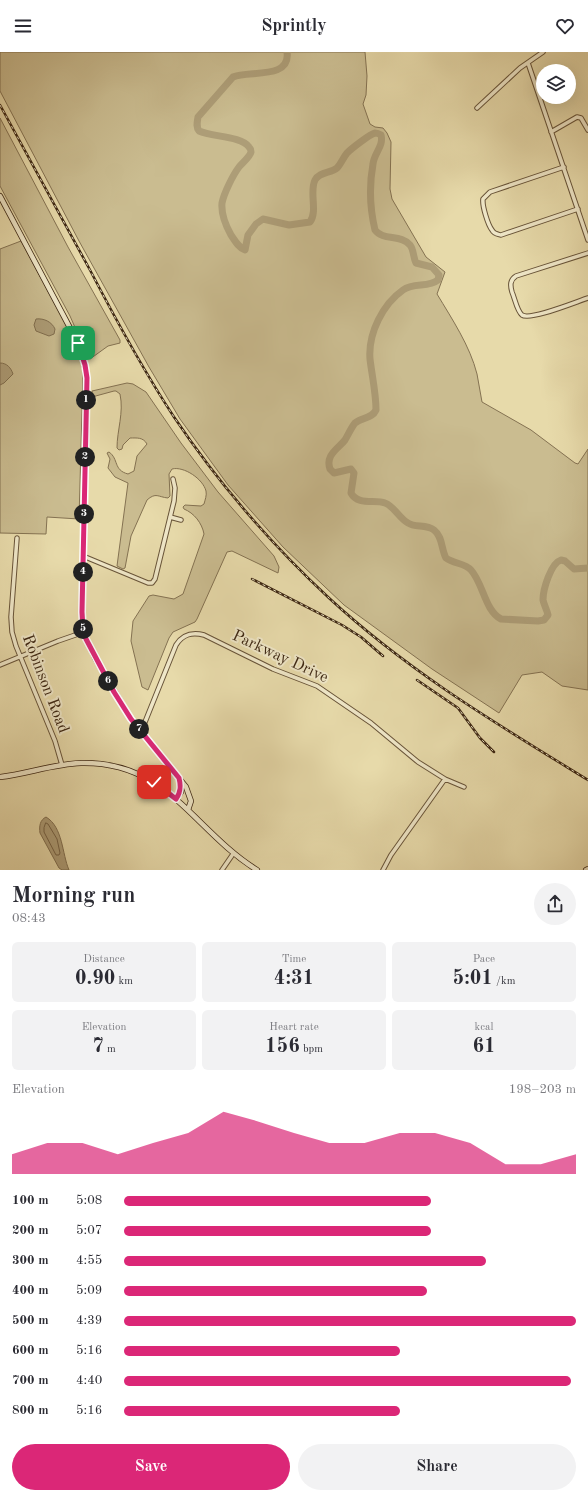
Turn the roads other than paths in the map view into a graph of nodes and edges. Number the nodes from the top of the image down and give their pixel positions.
1 (543, 52) edge
2 (528, 62) junction
3 (477, 108) dead end
4 (588, 130) edge
5 (551, 132) junction
6 (564, 167) junction
7 (0, 196) edge
8 (578, 209) junction
9 (588, 240) edge
10 (588, 253) edge
11 (588, 298) edge
12 (173, 479) dead end
13 (170, 517) junction
14 (181, 520) dead end
15 (17, 538) dead end
16 (83, 556) junction
17 (84, 632) junction
18 (20, 657) junction
19 (0, 665) edge
20 (142, 732) junction
21 (62, 765) junction
22 (0, 777) edge
23 (179, 778) junction
24 (445, 779) junction
25 (464, 788) dead end
26 (176, 799) junction
27 (188, 810) junction
28 (233, 854) junction
29 (222, 870) edge
30 (256, 870) edge
31 (383, 870) edge

1 - 2 street
2 - 3 street
2 - 5 street
4 - 5 street
5 - 6 street
6 - 8 street
6 - 8 street
7 - 16 street
8 - 9 street
10 - 11 street
12 - 13 street
13 - 14 street
13 - 16 street
15 - 18 street, Robinson Road
16 - 17 street
17 - 18 street
17 - 20 street
18 - 19 street
18 - 21 street, Robinson Road
20 - 23 street
20 - 24 street, Parkway Drive
21 - 22 street
21 - 26 street
23 - 26 street
23 - 27 street
24 - 25 street, Parkway Drive
24 - 31 street
26 - 27 street
27 - 28 street
28 - 29 street
28 - 30 street

